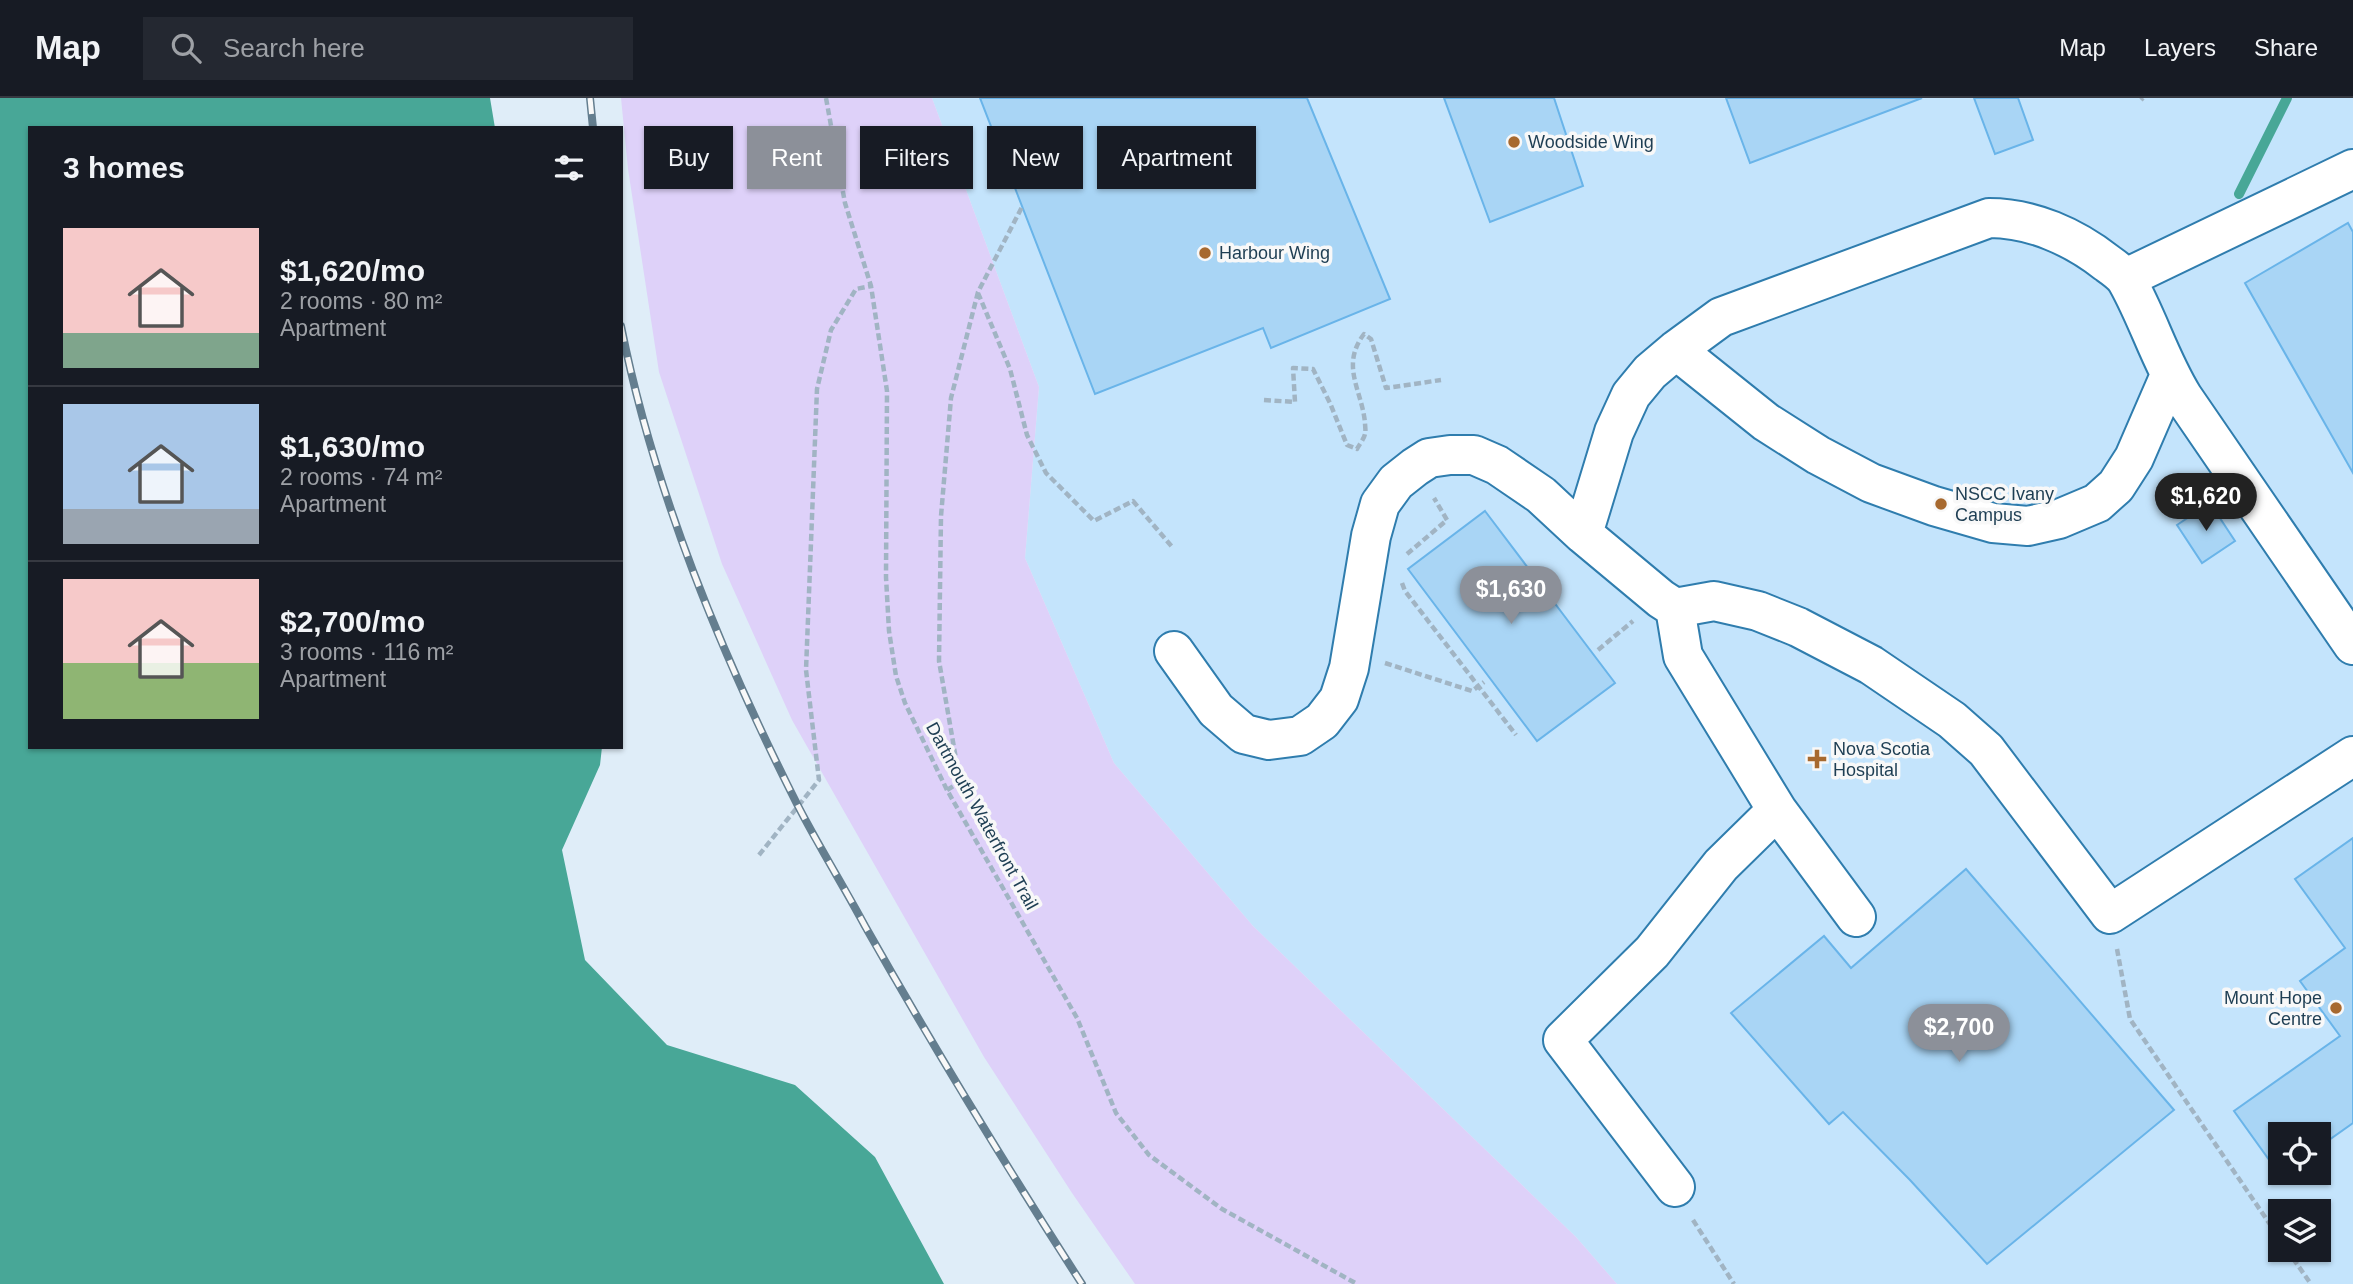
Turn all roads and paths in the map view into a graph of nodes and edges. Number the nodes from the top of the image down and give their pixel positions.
1 (826, 98) edge
2 (2351, 174) edge
3 (1022, 207) dead end
4 (2126, 278) junction
5 (871, 286) junction
6 (978, 292) junction
7 (1676, 350) junction
8 (2169, 375) junction
9 (1441, 380) dead end
10 (1264, 400) dead end
11 (1415, 467) junction
12 (1583, 534) junction
13 (1173, 548) dead end
14 (1402, 558) dead end
15 (1398, 572) dead end
16 (1675, 608) junction
17 (2353, 645) edge
18 (1174, 651) dead end
19 (1351, 653) junction
20 (1485, 682) dead end
21 (1478, 687) junction
22 (1516, 735) dead end
23 (2353, 756) edge
24 (947, 790) junction
25 (1777, 810) junction
26 (759, 855) dead end
27 (2110, 914) junction
28 (1856, 917) dead end
29 (1675, 1187) joint
30 (2268, 1221) edge
31 (2295, 1262) edge
32 (1357, 1284) edge
33 (1734, 1284) edge
34 (2311, 1284) edge

1 - 5 path, Dartmouth Waterfront Trail
2 - 4 lane
3 - 6 path
4 - 7 lane
4 - 8 lane
5 - 24 path, Dartmouth Waterfront Trail
5 - 26 path
6 - 13 path
6 - 24 path
7 - 8 lane
7 - 12 lane
8 - 17 lane
9 - 10 path
11 - 12 lane
11 - 14 path
11 - 19 lane
12 - 16 lane
15 - 21 path
16 - 25 lane
16 - 27 lane
18 - 19 lane
19 - 21 path
20 - 21 path
21 - 22 path
23 - 27 lane
24 - 32 path, Dartmouth Waterfront Trail
25 - 28 lane
25 - 29 lane
27 - 30 path
29 - 33 path
31 - 34 path

